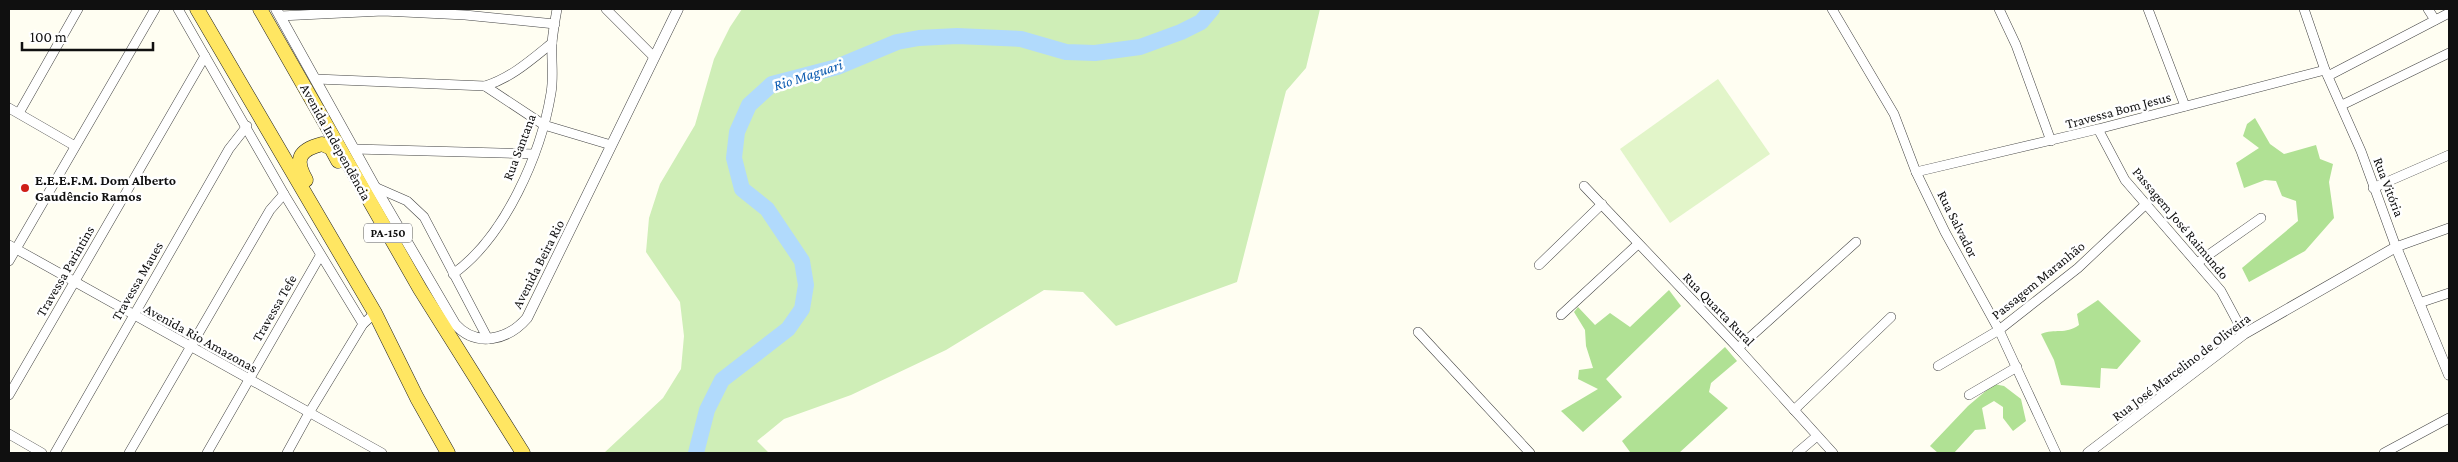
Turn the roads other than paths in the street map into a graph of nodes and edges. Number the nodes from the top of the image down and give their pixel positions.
1 (78, 9) edge
2 (155, 9) edge
3 (178, 9) edge
4 (197, 9) edge
5 (260, 9) edge
6 (557, 9) edge
7 (606, 9) edge
8 (678, 9) edge
9 (1832, 9) edge
10 (1999, 9) edge
11 (2148, 9) edge
12 (2304, 9) edge
13 (2428, 9) edge
14 (278, 12) edge
15 (2449, 13) edge
16 (2435, 20) junction
17 (555, 24) junction
18 (552, 43) junction
19 (2449, 53) edge
20 (205, 56) junction
21 (654, 57) junction
22 (2326, 73) junction
23 (316, 80) junction
24 (484, 86) junction
25 (2342, 105) junction
26 (2185, 106) junction
27 (9, 108) edge
28 (19, 113) junction
29 (544, 125) junction
30 (247, 126) junction
31 (2098, 130) junction
32 (2051, 141) junction
33 (611, 145) junction
34 (75, 146) junction
35 (354, 149) junction
36 (534, 154) junction
37 (2449, 155) edge
38 (1916, 172) junction
39 (1584, 186) dead end
40 (374, 187) junction
41 (2373, 188) junction
42 (284, 194) junction
43 (1602, 204) junction
44 (2146, 204) junction
45 (2260, 218) dead end
46 (2449, 228) edge
47 (1856, 242) dead end
48 (1638, 244) junction
49 (12, 247) edge
50 (2396, 247) junction
51 (398, 253) junction
52 (320, 256) junction
53 (9, 261) edge
54 (2198, 263) junction
55 (1539, 265) dead end
56 (453, 274) junction
57 (356, 280) junction
58 (74, 282) junction
59 (424, 286) junction
60 (2449, 293) edge
61 (2419, 303) junction
62 (375, 313) junction
63 (1562, 315) dead end
64 (133, 316) junction
65 (1890, 317) dead end
66 (363, 324) junction
67 (1999, 330) junction
68 (1418, 332) dead end
69 (2244, 334) junction
70 (488, 339) junction
71 (191, 348) junction
72 (1738, 348) junction
73 (1938, 366) dead end
74 (2017, 368) junction
75 (2449, 375) edge
76 (248, 380) junction
77 (1970, 395) dead end
78 (9, 396) edge
79 (1794, 410) junction
80 (309, 413) junction
81 (2449, 418) edge
82 (9, 434) edge
83 (1817, 436) junction
84 (41, 453) edge
85 (55, 453) edge
86 (129, 453) edge
87 (207, 453) edge
88 (287, 453) edge
89 (382, 453) edge
90 (448, 453) edge
91 (523, 453) edge
92 (1530, 453) edge
93 (1797, 453) edge
94 (1833, 453) edge
95 (2056, 453) edge
96 (2088, 453) edge
97 (2384, 453) edge

1 - 28 street
2 - 34 street
3 - 20 street
4 - 57 main road
5 - 51 main road, Avenida Independência / PA-150
6 - 17 street, Rua Santana
7 - 21 street
8 - 21 street, Avenida Beira Rio
9 - 38 street, Rua Salvador
10 - 32 street
11 - 26 street
12 - 22 street, Rua Vitória
13 - 16 street
14 - 17 street
14 - 23 street, Avenida Beira Rio
15 - 16 street, Travessa Bom Jesus
16 - 22 street, Travessa Bom Jesus
17 - 18 street, Rua Santana
18 - 24 street
18 - 29 street, Rua Santana
19 - 25 street
20 - 30 street
20 - 58 street, Travessa Parintins
21 - 33 street, Avenida Beira Rio
22 - 25 street, Rua Vitória
22 - 26 street, Travessa Bom Jesus
23 - 24 street
23 - 35 street, Avenida Beira Rio
24 - 29 street
25 - 41 street, Rua Vitória
26 - 31 street, Travessa Bom Jesus
27 - 28 street
28 - 34 street
29 - 33 street
29 - 36 street, Rua Santana
30 - 42 street
30 - 64 street, Travessa Maues
31 - 32 street, Travessa Bom Jesus
31 - 44 street, Passagem José Raimundo
32 - 38 street, Travessa Bom Jesus
33 - 70 street, Avenida Beira Rio
34 - 49 street
35 - 36 street
35 - 40 street, Avenida Beira Rio
36 - 56 street, Rua Santana
37 - 41 street
38 - 67 street, Rua Salvador
39 - 43 street, Rua Quarta Rural
40 - 56 street
40 - 59 street, Avenida Beira Rio
41 - 50 street, Rua Vitória
42 - 52 street
42 - 71 street
43 - 48 street, Rua Quarta Rural
43 - 55 street
44 - 54 street, Passagem José Raimundo
44 - 67 street, Passagem Maranhão
45 - 54 street
46 - 50 street
47 - 72 street
48 - 63 street
48 - 72 street, Rua Quarta Rural
49 - 53 street
49 - 58 street, Avenida Rio Amazonas
50 - 61 street, Rua Vitória
50 - 69 street, Rua José Marcelino de Oliveira
51 - 57 main road
51 - 59 main road, Avenida Independência / PA-150
52 - 66 street
52 - 76 street, Travessa Tefe
54 - 69 street, Passagem José Raimundo
56 - 70 street
57 - 62 main road
58 - 64 street, Avenida Rio Amazonas
58 - 78 street, Travessa Parintins
59 - 70 street, Avenida Beira Rio
59 - 91 main road, Avenida Independência / PA-150
60 - 61 street
61 - 75 street, Rua Vitória
62 - 66 street
62 - 90 main road
64 - 71 street, Avenida Rio Amazonas
64 - 85 street, Travessa Maues
65 - 79 street
66 - 80 street
67 - 73 street, Passagem Maranhão
67 - 74 street, Rua Salvador
68 - 92 street
69 - 96 street, Rua José Marcelino de Oliveira
71 - 76 street, Avenida Rio Amazonas
71 - 86 street
72 - 79 street, Rua Quarta Rural
74 - 77 street
74 - 95 street, Rua Salvador
76 - 80 street, Avenida Rio Amazonas
76 - 87 street, Travessa Tefe
79 - 83 street, Rua Quarta Rural
80 - 88 street
80 - 89 street, Avenida Rio Amazonas
81 - 97 street
82 - 84 street
83 - 93 street
83 - 94 street, Rua Quarta Rural

